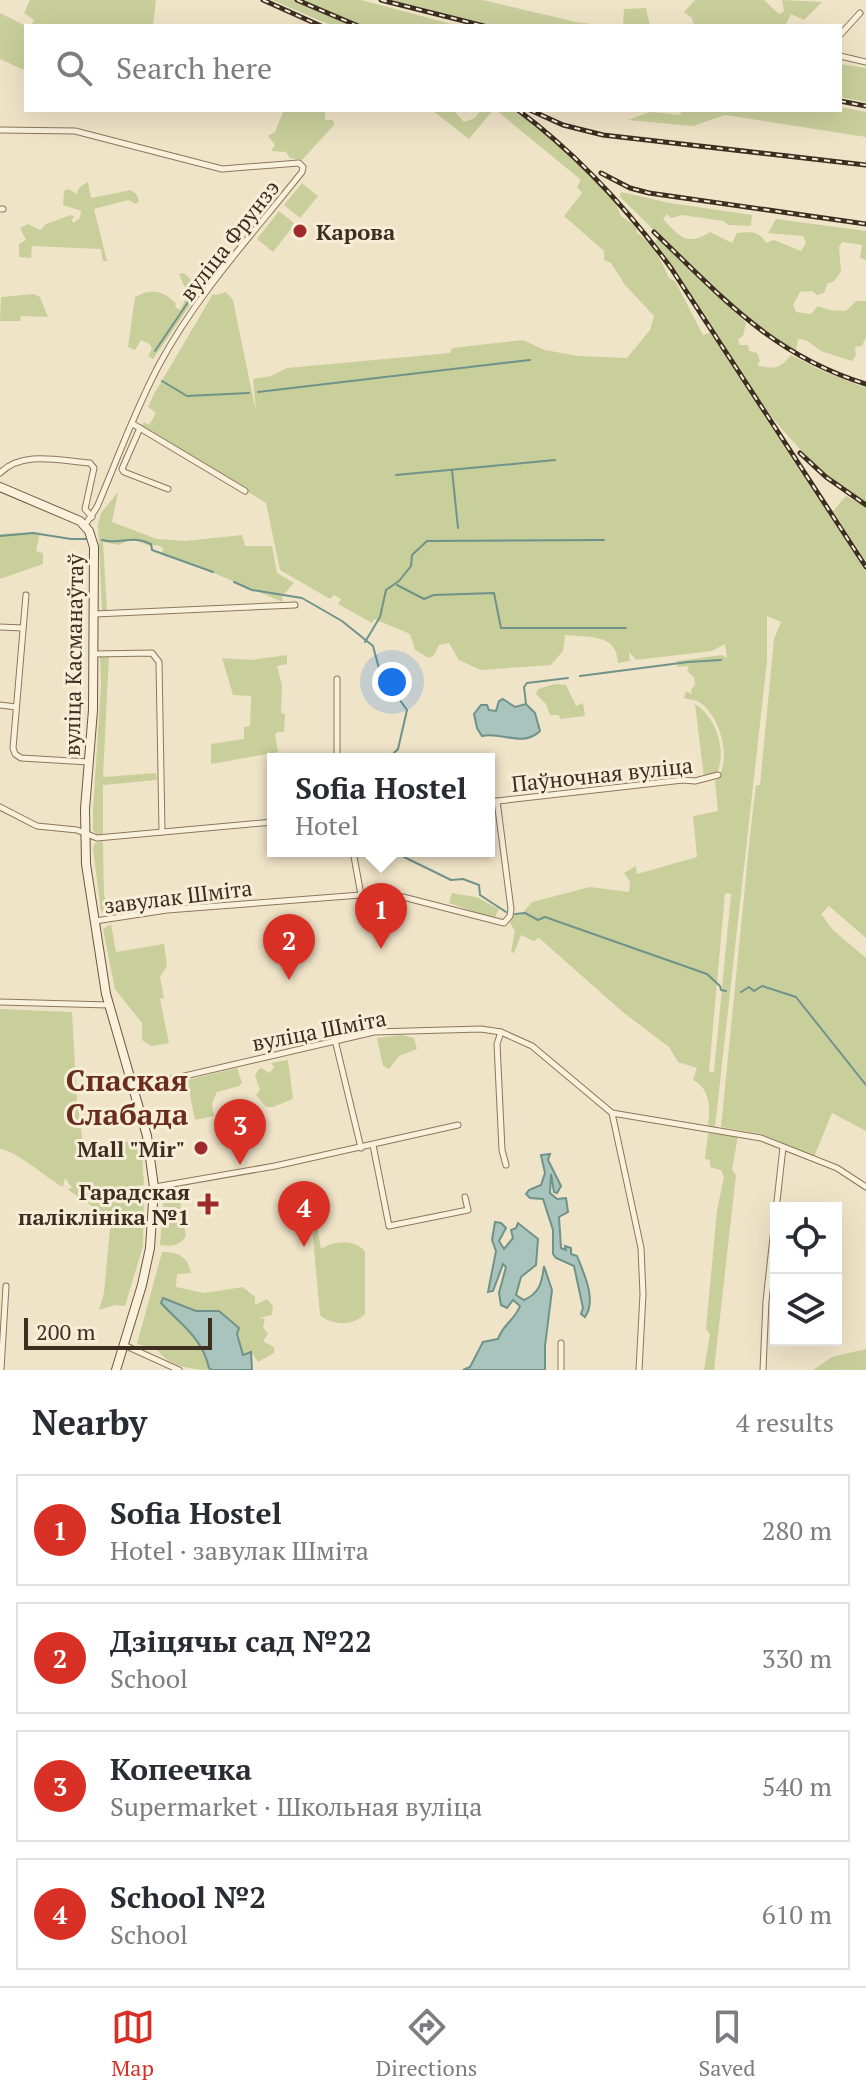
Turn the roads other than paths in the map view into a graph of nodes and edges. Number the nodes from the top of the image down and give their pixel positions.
1 (860, 13) dead end
2 (842, 33) edge
3 (842, 56) edge
4 (866, 62) edge
5 (0, 130) edge
6 (133, 424) junction
7 (140, 428) junction
8 (0, 473) edge
9 (0, 487) edge
10 (168, 489) dead end
11 (245, 491) dead end
12 (92, 517) junction
13 (85, 525) junction
14 (26, 595) dead end
15 (295, 605) dead end
16 (94, 614) junction
17 (0, 627) edge
18 (23, 628) junction
19 (93, 654) junction
20 (337, 679) dead end
21 (0, 705) edge
22 (16, 707) junction
23 (337, 753) edge
24 (89, 762) junction
25 (718, 775) dead end
26 (497, 801) joint
27 (0, 807) edge
28 (267, 823) edge
29 (162, 832) junction
30 (84, 833) junction
31 (354, 857) edge
32 (361, 895) junction
33 (94, 921) junction
34 (0, 1002) edge
35 (110, 1005) junction
36 (501, 1032) junction
37 (335, 1040) junction
38 (132, 1088) junction
39 (612, 1113) junction
40 (458, 1125) dead end
41 (373, 1145) junction
42 (783, 1147) junction
43 (361, 1148) junction
44 (506, 1165) dead end
45 (154, 1187) junction
46 (866, 1187) edge
47 (465, 1197) dead end
48 (6, 1286) dead end
49 (561, 1343) dead end
50 (123, 1344) junction
51 (1, 1370) edge
52 (116, 1370) edge
53 (179, 1370) edge
54 (561, 1370) edge
55 (639, 1370) edge
56 (763, 1370) edge

1 - 2 street
3 - 4 street
5 - 6 street, вуліца Фрунзэ
6 - 7 street
6 - 12 street, вуліца Фрунзэ
7 - 10 street
7 - 11 street
8 - 12 street
9 - 13 main road, вуліца Касманаўтаў
12 - 13 street, вуліца Фрунзэ
13 - 16 main road, вуліца Касманаўтаў
14 - 18 street
15 - 16 street
16 - 19 main road, вуліца Касманаўтаў
17 - 18 street
18 - 22 street
19 - 24 main road, вуліца Касманаўтаў
19 - 29 street
20 - 23 street
21 - 22 street
22 - 24 street
24 - 30 main road, вуліца Касманаўтаў
25 - 26 street, Паўночная вуліца
26 - 32 street, завулак Шміта
27 - 30 street
28 - 29 street
29 - 30 street
30 - 33 main road, вуліца Касманаўтаў
31 - 32 street
32 - 33 street, завулак Шміта
33 - 35 main road, вуліца Касманаўтаў
34 - 35 street
35 - 38 main road, вуліца Касманаўтаў
36 - 37 street, вуліца Шміта
36 - 39 street, вуліца Шміта
36 - 44 street
37 - 38 street, вуліца Шміта
37 - 43 street
38 - 45 main road, вуліца Касманаўтаў
39 - 42 street
39 - 55 street
40 - 41 street
41 - 43 street
41 - 47 street
42 - 46 street
42 - 56 street
43 - 45 street
45 - 50 main road, вуліца Касманаўтаў
48 - 51 street
49 - 54 street
50 - 52 main road, вуліца Касманаўтаў
50 - 53 street

